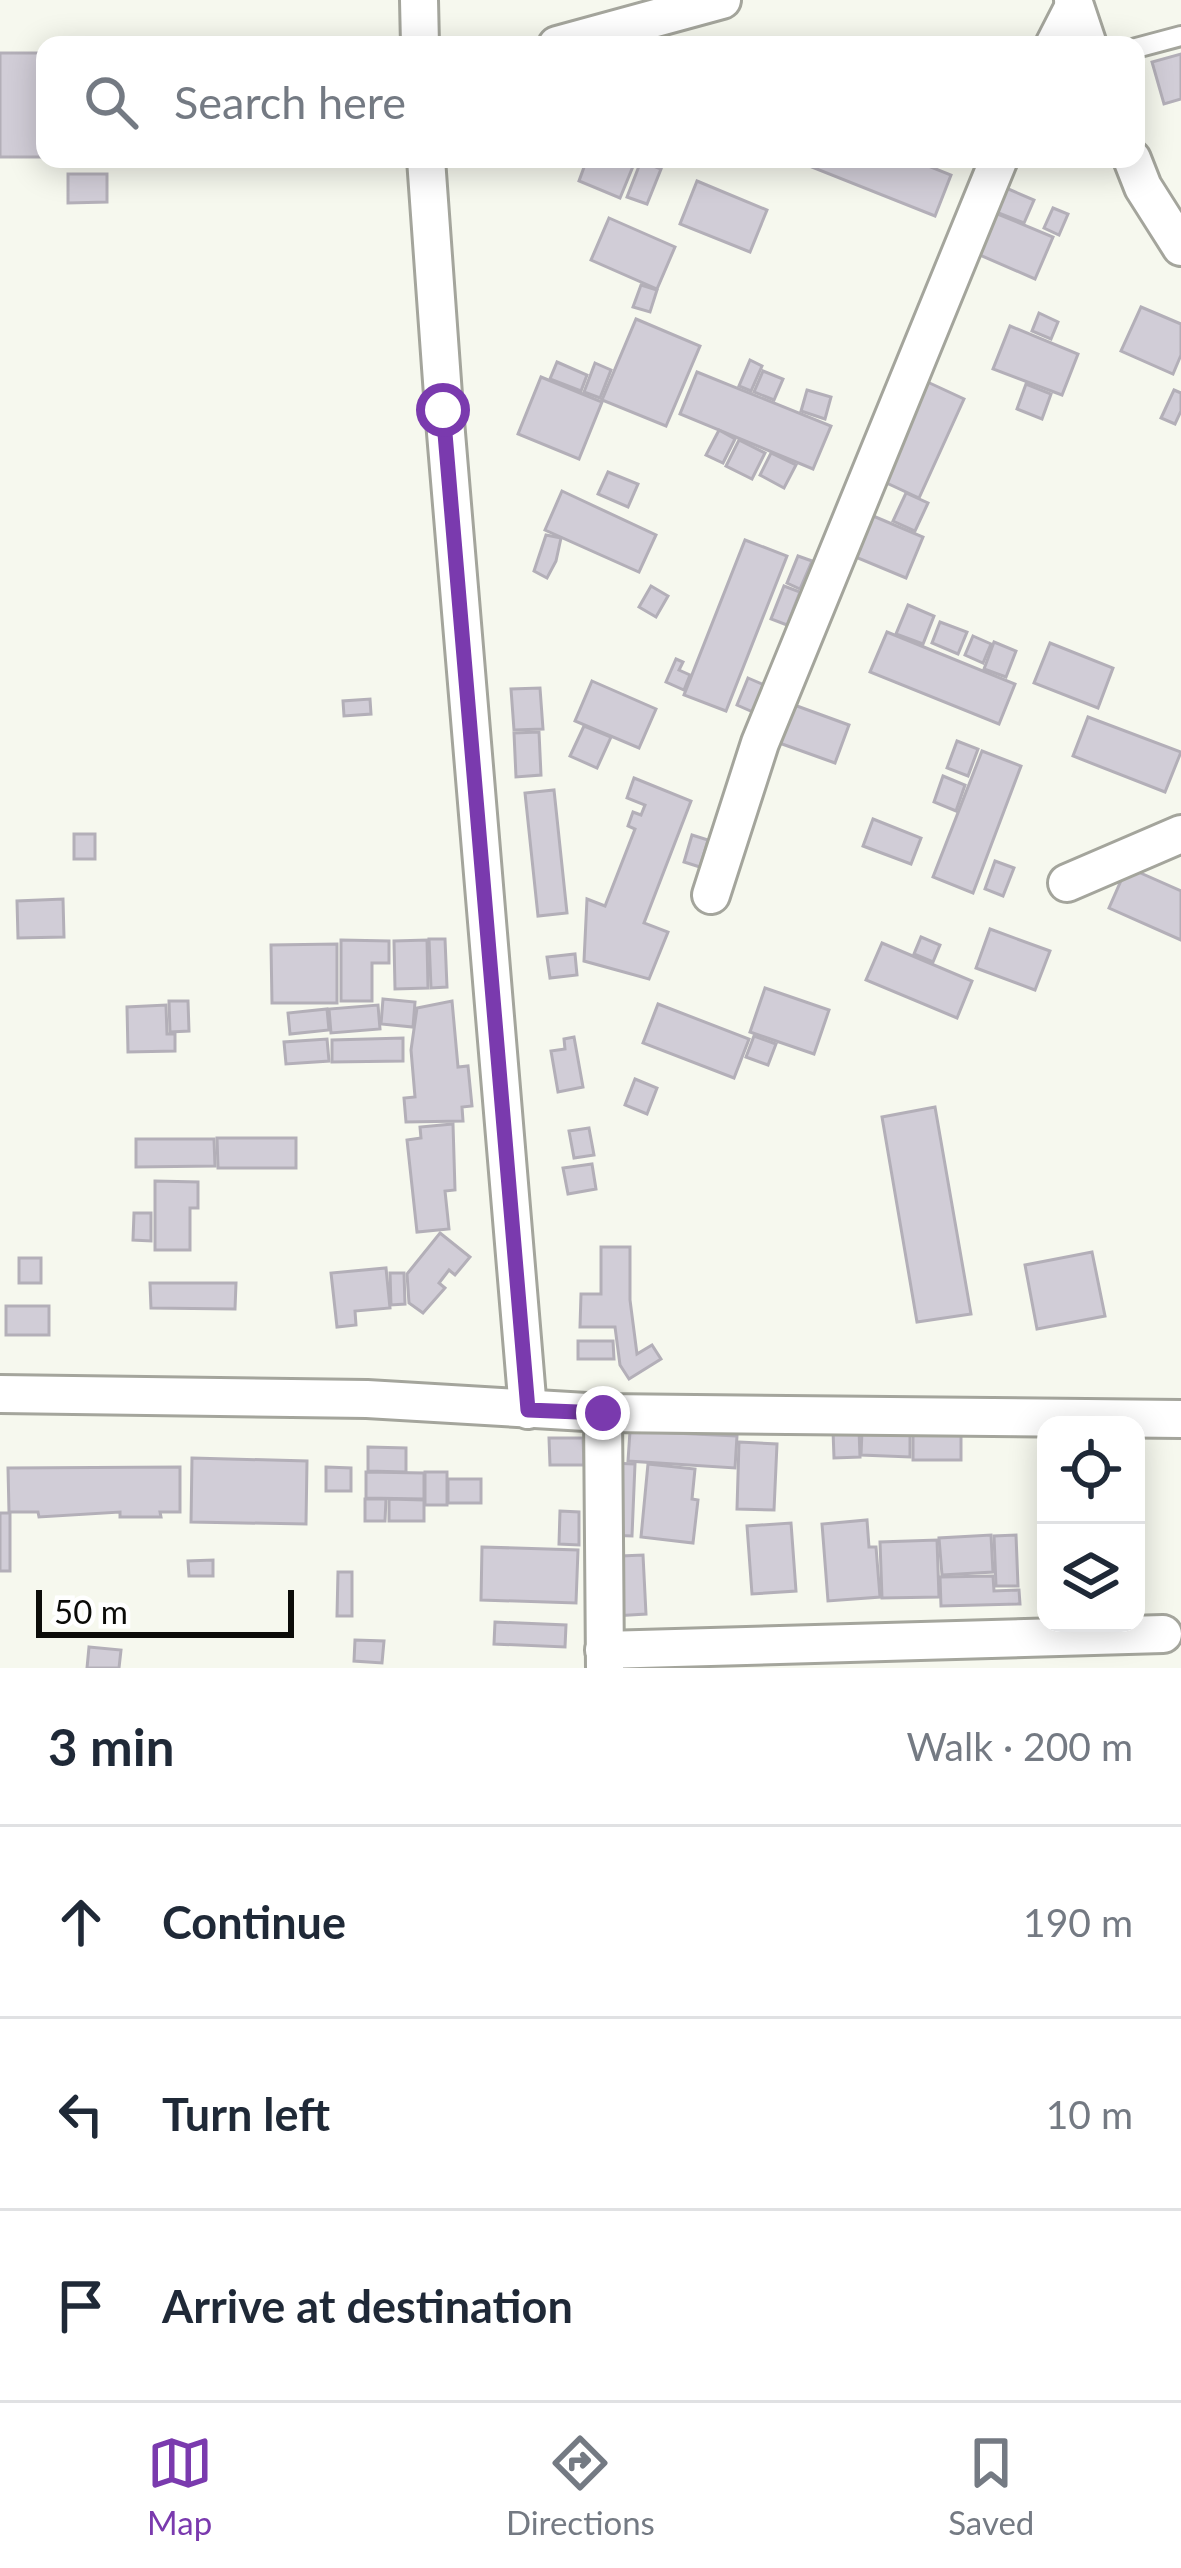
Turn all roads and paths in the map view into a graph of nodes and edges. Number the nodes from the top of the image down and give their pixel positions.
1 (419, 0) edge
2 (722, 0) edge
3 (1073, 3) edge
4 (420, 36) edge
5 (589, 36) edge
6 (1058, 36) edge
7 (1085, 36) edge
8 (1181, 36) edge
9 (1145, 46) edge
10 (428, 168) edge
11 (995, 168) edge
12 (1136, 168) edge
13 (1181, 247) edge
14 (1181, 834) edge
15 (1067, 883) dead end
16 (711, 895) dead end
17 (0, 1394) edge
18 (528, 1410) junction
19 (603, 1413) junction
20 (1181, 1419) edge
21 (1163, 1634) dead end
22 (604, 1659) edge

1 - 4 street
2 - 5 street
3 - 6 street
3 - 7 street
8 - 9 lane
10 - 18 street
11 - 16 street
12 - 13 street
14 - 15 street
17 - 18 street
18 - 19 street
19 - 20 street
19 - 22 street
21 - 22 street

